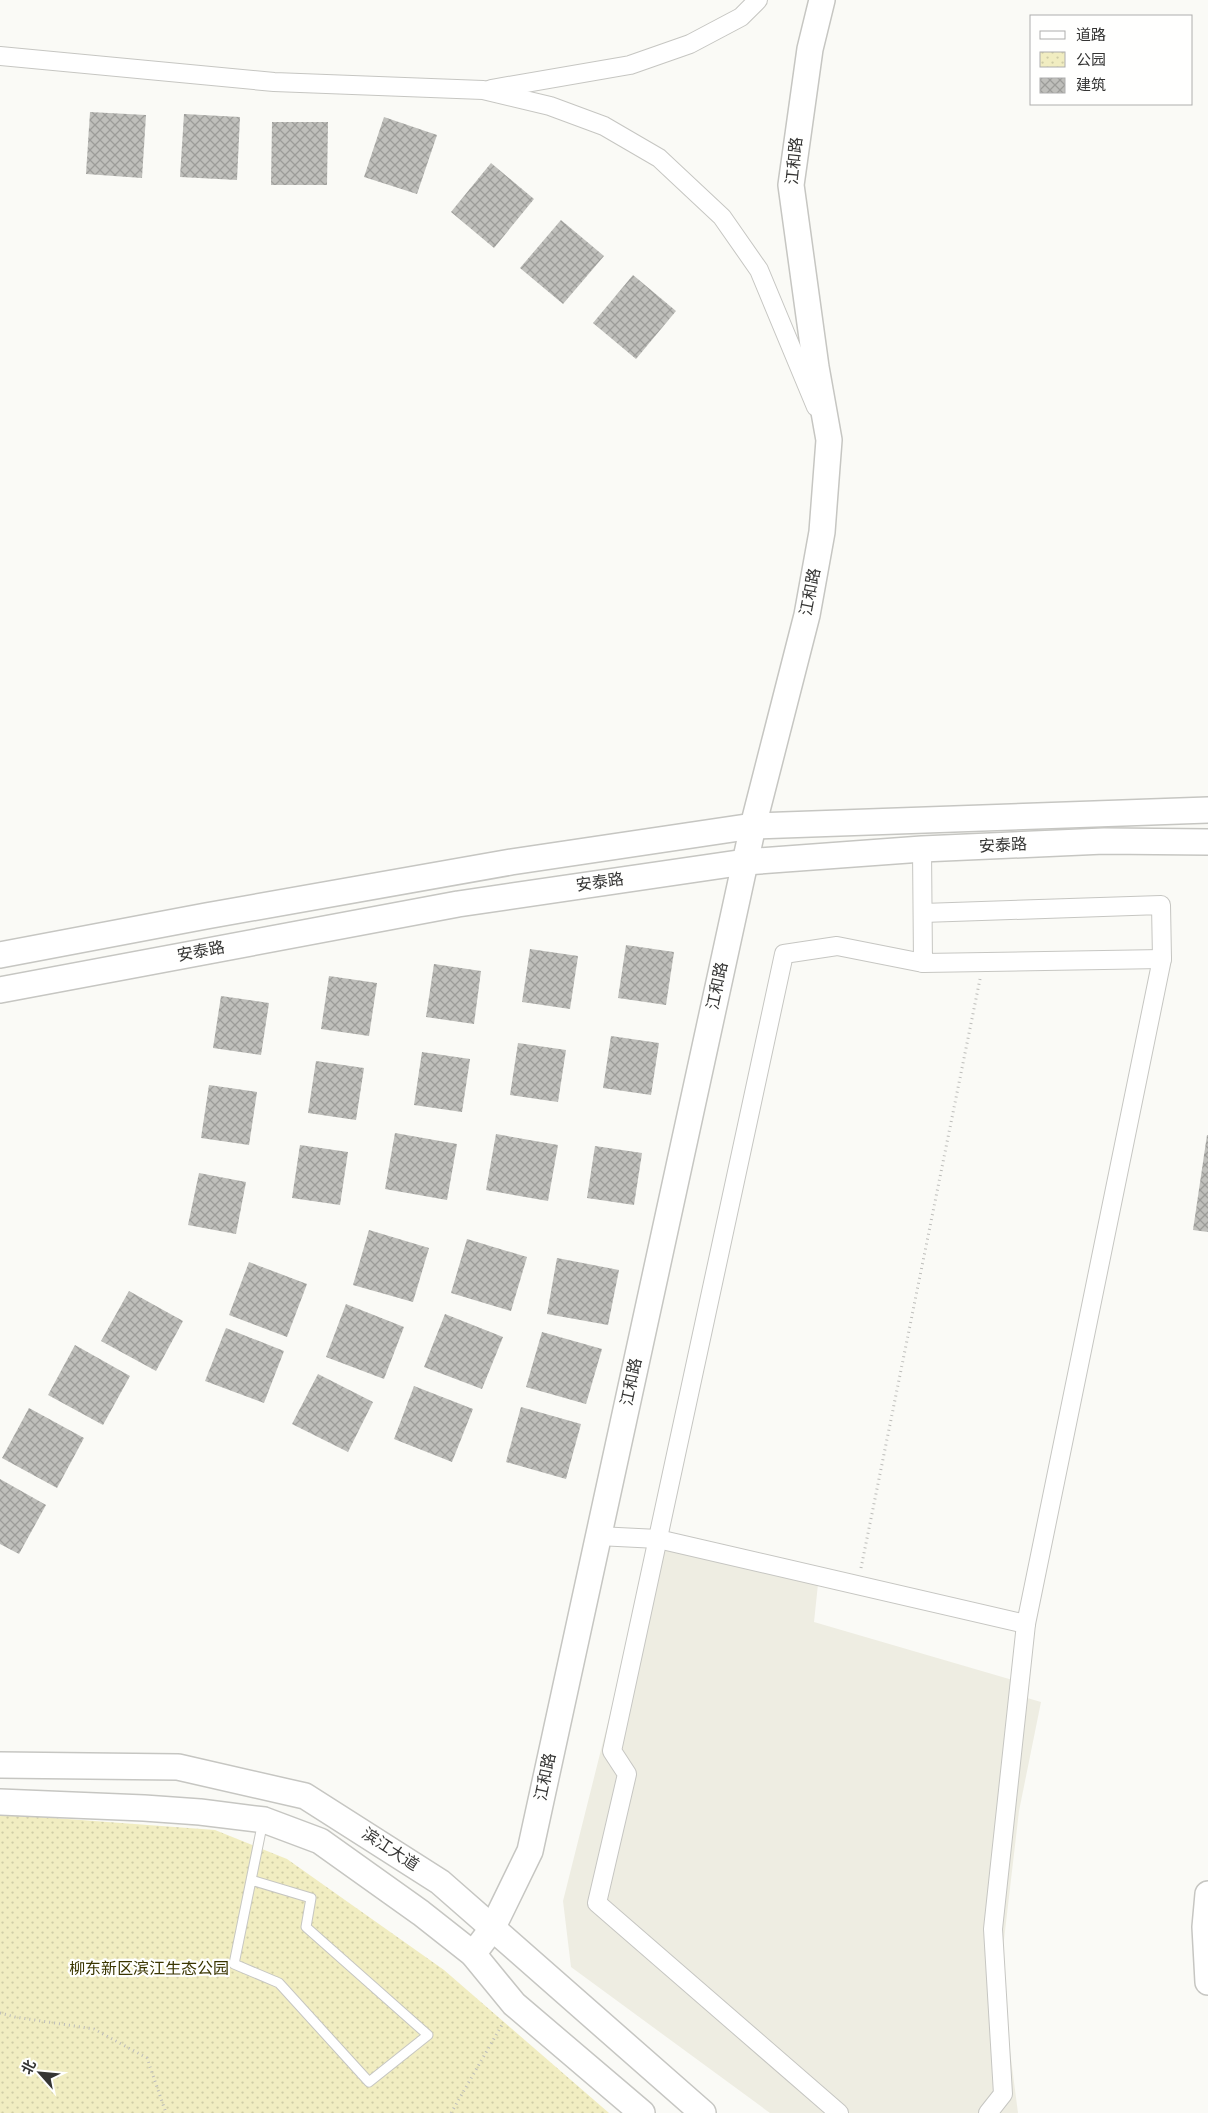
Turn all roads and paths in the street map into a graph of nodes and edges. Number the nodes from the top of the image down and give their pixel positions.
1 (758, 0) edge
2 (822, 0) edge
3 (0, 56) edge
4 (483, 90) junction
5 (829, 440) junction
6 (1208, 810) edge
7 (753, 826) junction
8 (1208, 842) edge
9 (922, 850) junction
10 (746, 862) junction
11 (923, 913) junction
12 (0, 956) edge
13 (1162, 959) junction
14 (983, 962) junction
15 (923, 963) junction
16 (0, 990) edge
17 (598, 1536) junction
18 (658, 1540) junction
19 (858, 1586) junction
20 (1026, 1624) junction
21 (0, 1765) edge
22 (0, 1802) edge
23 (264, 1820) junction
24 (251, 1880) junction
25 (1208, 1894) edge
26 (492, 1929) junction
27 (473, 1954) junction
28 (1208, 1982) edge
29 (514, 2004) junction
30 (0, 2013) edge
31 (166, 2113) edge
32 (451, 2113) edge
33 (642, 2113) edge
34 (703, 2113) edge
35 (839, 2113) edge
36 (988, 2113) edge

1 - 4 street
2 - 5 main road, 江和路
3 - 4 street
4 - 5 street
5 - 7 main road, 江和路
6 - 7 main road, 安泰路
7 - 10 main road, 江和路
7 - 12 main road, 安泰路
8 - 9 main road, 安泰路
9 - 10 main road, 安泰路
9 - 11 street
10 - 16 main road, 安泰路
10 - 17 main road, 江和路
11 - 13 street
11 - 15 street
13 - 14 street
13 - 20 street
14 - 15 street
14 - 19 path
15 - 18 street
17 - 18 street
17 - 26 main road, 江和路
18 - 19 street
18 - 35 street
19 - 20 street
20 - 36 street
21 - 26 main road, 滨江大道
22 - 23 main road, 滨江大道
23 - 24 lane
23 - 27 main road, 滨江大道
24 - 24 lane
25 - 28 main road
26 - 27 main road, 江和路
26 - 34 main road, 滨江大道
27 - 29 main road, 滨江大道
29 - 32 path
29 - 33 main road, 滨江大道
30 - 31 path

